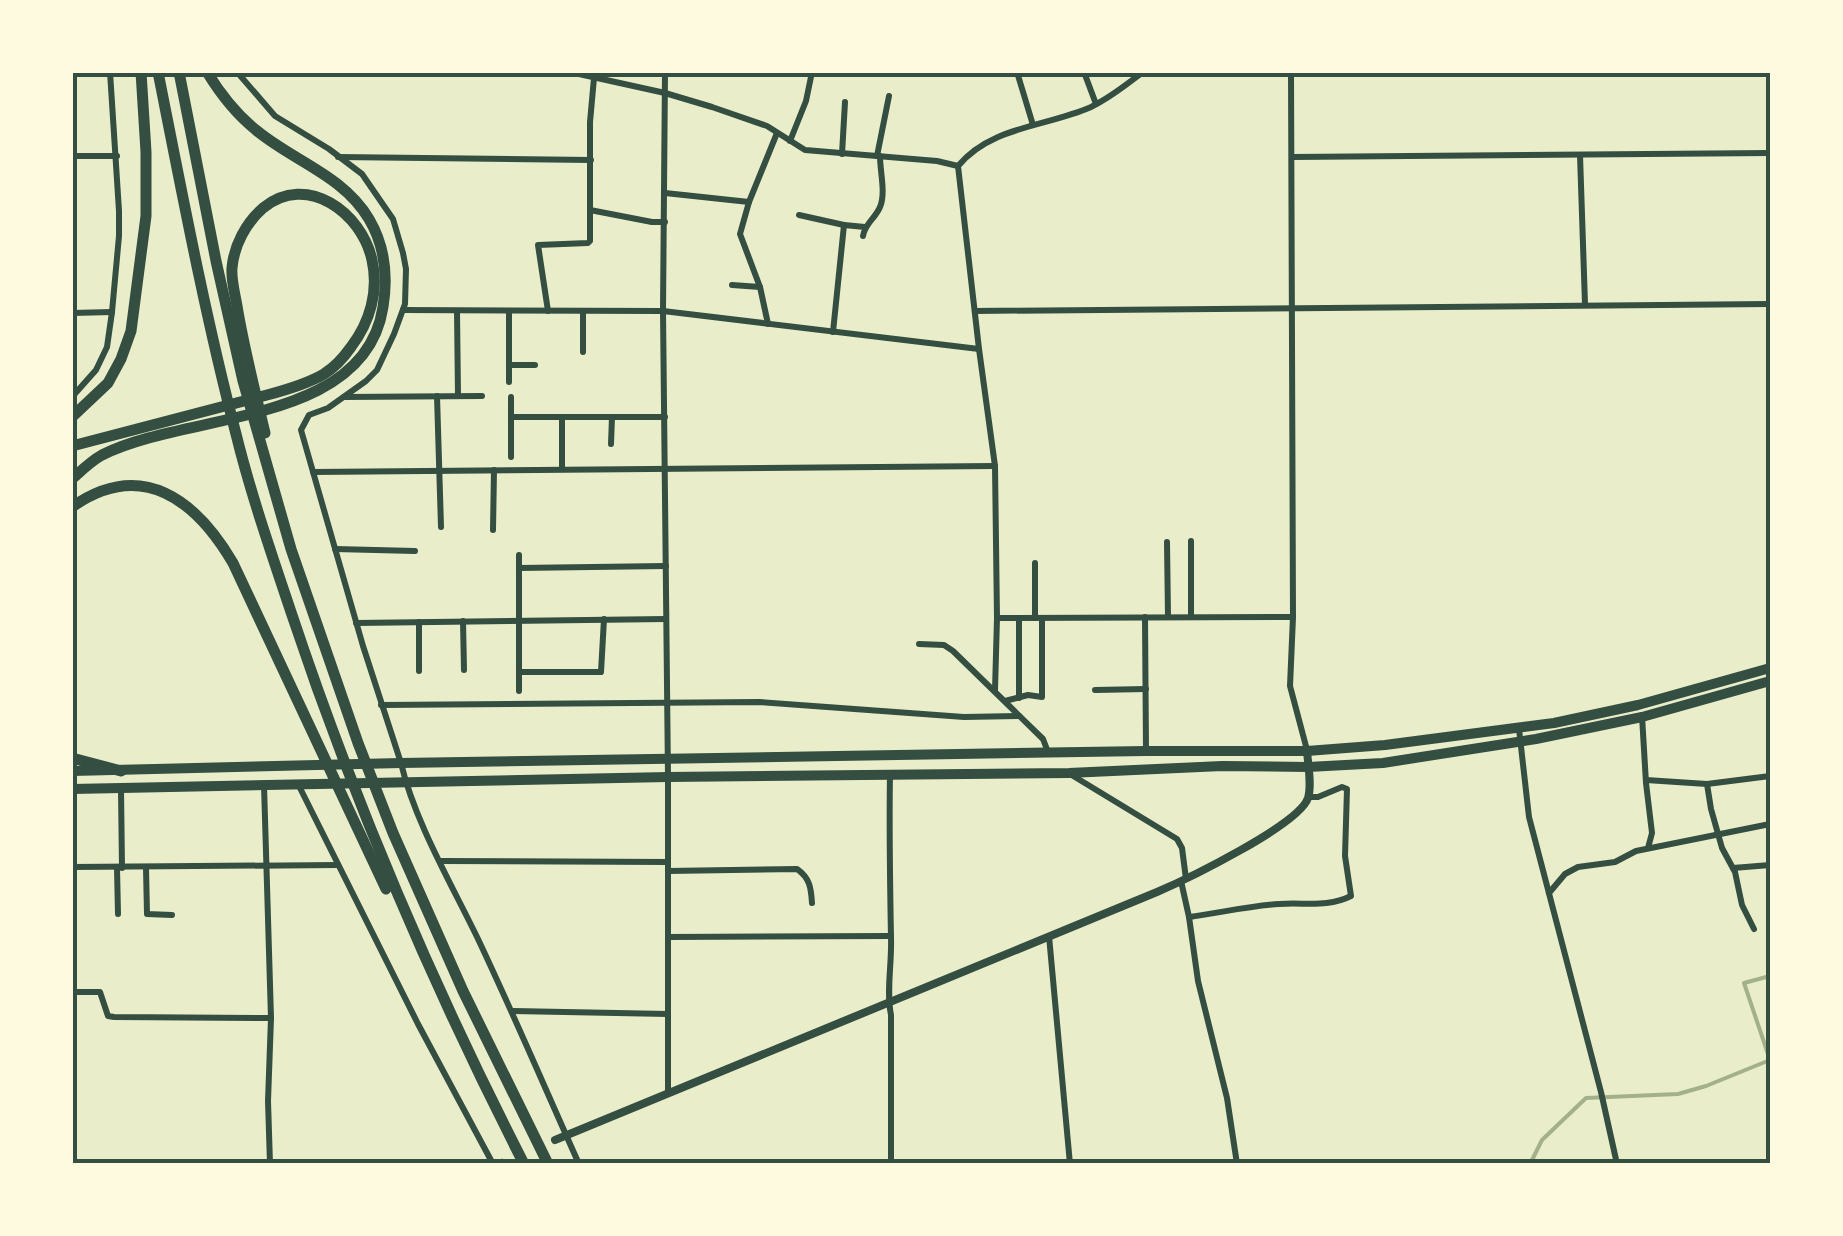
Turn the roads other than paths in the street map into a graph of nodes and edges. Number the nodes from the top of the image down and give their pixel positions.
1 (110, 72) edge
2 (141, 72) edge
3 (158, 72) edge
4 (179, 72) edge
5 (207, 72) edge
6 (237, 72) edge
7 (570, 72) edge
8 (665, 72) edge
9 (812, 72) edge
10 (1018, 72) edge
11 (1084, 72) edge
12 (1142, 72) edge
13 (1290, 72) edge
14 (594, 78) junction
15 (665, 93) junction
16 (888, 96) dead end
17 (845, 102) dead end
18 (1096, 104) junction
19 (1033, 126) junction
20 (777, 133) junction
21 (790, 140) junction
22 (1770, 153) edge
23 (842, 154) junction
24 (1580, 154) junction
25 (72, 156) edge
26 (117, 156) junction
27 (878, 156) junction
28 (336, 157) junction
29 (1291, 157) junction
30 (592, 160) junction
31 (958, 166) junction
32 (665, 192) junction
33 (750, 202) junction
34 (590, 210) junction
35 (799, 215) dead end
36 (665, 222) junction
37 (844, 225) junction
38 (865, 227) junction
39 (862, 236) dead end
40 (732, 284) dead end
41 (760, 287) junction
42 (1585, 304) junction
43 (1770, 304) edge
44 (1290, 308) junction
45 (403, 310) junction
46 (457, 311) junction
47 (509, 311) junction
48 (548, 311) junction
49 (583, 311) junction
50 (663, 311) junction
51 (976, 311) junction
52 (112, 312) junction
53 (72, 313) edge
54 (768, 324) junction
55 (833, 332) junction
56 (978, 349) junction
57 (583, 352) dead end
58 (509, 365) junction
59 (535, 365) dead end
60 (247, 380) junction
61 (510, 382) dead end
62 (72, 396) edge
63 (437, 396) junction
64 (458, 396) junction
65 (482, 396) dead end
66 (510, 396) dead end
67 (344, 397) junction
68 (665, 416) junction
69 (72, 417) edge
70 (511, 417) junction
71 (562, 417) junction
72 (612, 417) junction
73 (611, 444) dead end
74 (72, 446) edge
75 (511, 457) dead end
76 (995, 466) junction
77 (562, 469) junction
78 (666, 469) junction
79 (440, 470) junction
80 (494, 470) junction
81 (313, 472) junction
82 (72, 479) edge
83 (72, 507) edge
84 (441, 527) dead end
85 (494, 530) dead end
86 (1191, 540) dead end
87 (1167, 542) dead end
88 (335, 549) junction
89 (415, 551) dead end
90 (519, 554) dead end
91 (1035, 563) dead end
92 (666, 566) junction
93 (519, 568) junction
94 (1145, 617) junction
95 (1168, 617) junction
96 (1191, 617) junction
97 (1293, 617) junction
98 (997, 618) junction
99 (1019, 618) junction
100 (1039, 618) junction
101 (666, 619) junction
102 (518, 620) junction
103 (604, 620) junction
104 (418, 622) junction
105 (463, 622) junction
106 (356, 623) junction
107 (919, 644) dead end
108 (1770, 668) edge
109 (464, 670) dead end
110 (419, 671) dead end
111 (520, 672) junction
112 (1770, 681) edge
113 (995, 690) junction
114 (1095, 690) dead end
115 (1146, 690) junction
116 (520, 691) dead end
117 (1019, 698) junction
118 (1005, 702) junction
119 (667, 704) junction
120 (381, 705) junction
121 (1638, 705) junction
122 (1019, 716) junction
123 (1642, 718) junction
124 (1518, 729) junction
125 (1521, 742) junction
126 (1146, 751) junction
127 (1307, 751) junction
128 (1048, 753) junction
129 (72, 758) edge
130 (668, 758) junction
131 (401, 762) junction
132 (1308, 767) junction
133 (72, 771) edge
134 (122, 771) junction
135 (1069, 773) junction
136 (890, 774) junction
137 (1770, 776) edge
138 (668, 777) junction
139 (1646, 780) junction
140 (406, 782) junction
141 (264, 784) junction
142 (298, 784) junction
143 (1707, 784) junction
144 (121, 788) junction
145 (72, 789) edge
146 (1308, 796) junction
147 (350, 797) junction
148 (1770, 824) edge
149 (1718, 834) junction
150 (1648, 848) junction
151 (441, 862) junction
152 (267, 865) junction
153 (338, 865) junction
154 (1770, 865) edge
155 (668, 866) junction
156 (72, 867) edge
157 (119, 868) junction
158 (146, 868) junction
159 (1734, 868) junction
160 (1184, 880) junction
161 (1548, 894) junction
162 (812, 903) dead end
163 (118, 914) dead end
164 (172, 915) dead end
165 (1190, 918) junction
166 (1754, 929) dead end
167 (891, 936) junction
168 (1049, 936) junction
169 (668, 937) junction
170 (72, 992) edge
171 (888, 1002) junction
172 (513, 1012) junction
173 (668, 1014) junction
174 (271, 1018) junction
175 (668, 1094) junction
176 (566, 1135) junction
177 (555, 1140) dead end
178 (270, 1164) edge
179 (493, 1164) edge
180 (524, 1164) edge
181 (548, 1164) edge
182 (578, 1164) edge
183 (892, 1164) edge
184 (1070, 1164) edge
185 (1237, 1164) edge
186 (1617, 1164) edge

1 - 26 street
2 - 69 highway
3 - 147 highway
4 - 60 highway
5 - 82 highway
6 - 28 street
7 - 14 street
8 - 15 street
9 - 21 street
10 - 19 street
11 - 18 street
12 - 18 street
13 - 29 street
14 - 15 street
14 - 30 street
15 - 20 street
15 - 32 street
16 - 27 street
17 - 23 street
18 - 19 street
19 - 31 street
20 - 21 street
20 - 33 street
21 - 23 street
22 - 24 street
23 - 27 street
24 - 29 street
24 - 42 street
25 - 26 street
26 - 52 street
27 - 31 street
27 - 38 street
28 - 30 street
28 - 45 street
29 - 44 street
30 - 34 street
31 - 51 street
32 - 33 street
32 - 36 street
33 - 41 street
34 - 36 street
34 - 48 street
35 - 37 street
36 - 50 street
37 - 38 street
37 - 55 street
38 - 39 street
40 - 41 street
41 - 54 street
42 - 43 street
42 - 44 street
44 - 51 street
44 - 97 street
45 - 46 street
45 - 67 street
46 - 47 street
46 - 64 street
47 - 48 street
47 - 58 street
48 - 49 street
49 - 50 street
49 - 57 street
50 - 54 street
50 - 68 street
51 - 56 street
52 - 53 street
52 - 62 street
54 - 55 street
55 - 56 street
56 - 76 street
58 - 59 street
58 - 61 street
60 - 74 highway
60 - 181 highway
63 - 64 street
63 - 67 street
63 - 79 street
64 - 65 street
66 - 70 street
67 - 81 street
68 - 72 street
68 - 78 street
70 - 71 street
70 - 75 street
71 - 72 street
71 - 77 street
72 - 73 street
76 - 78 street
76 - 98 street
77 - 78 street
77 - 80 street
78 - 92 street
79 - 80 street
79 - 81 street
79 - 84 street
80 - 85 street
81 - 88 street
83 - 147 highway
86 - 96 street
87 - 95 street
88 - 89 street
88 - 106 street
90 - 93 street
91 - 100 street
92 - 93 street
92 - 101 street
93 - 102 street
94 - 95 street
94 - 100 street
94 - 115 street
95 - 96 street
96 - 97 street
97 - 127 street
98 - 99 street
98 - 113 street
99 - 100 street
99 - 117 street
100 - 117 street
101 - 103 street
101 - 119 street
102 - 103 street
102 - 105 street
102 - 111 street
103 - 111 street
104 - 105 street
104 - 106 street
104 - 110 street
105 - 109 street
106 - 120 street
107 - 113 street
108 - 121 highway
111 - 116 street
112 - 123 highway
113 - 118 street
114 - 115 street
115 - 126 street
117 - 118 street
118 - 122 street
119 - 120 street
119 - 122 street
119 - 130 street
120 - 131 street
121 - 123 street
121 - 124 highway
122 - 128 street
123 - 125 highway
123 - 139 street
124 - 125 street
124 - 127 highway
125 - 132 highway
125 - 161 street
126 - 127 highway
126 - 128 highway
127 - 132 street
128 - 130 highway
129 - 134 highway
130 - 131 highway
130 - 138 street
131 - 134 highway
131 - 140 street
132 - 135 highway
132 - 146 street
133 - 134 highway
135 - 136 highway
135 - 160 street
136 - 138 highway
136 - 167 street
137 - 143 street
138 - 140 highway
138 - 155 street
139 - 143 street
139 - 150 street
140 - 142 highway
140 - 151 street
141 - 142 highway
141 - 144 highway
141 - 152 street
142 - 153 street
143 - 149 street
144 - 145 highway
144 - 157 street
146 - 160 street
146 - 165 street
147 - 180 highway
148 - 149 street
149 - 150 street
149 - 159 street
150 - 161 street
151 - 155 street
151 - 172 street
152 - 153 street
152 - 158 street
152 - 174 street
153 - 179 street
154 - 159 street
155 - 162 street
155 - 169 street
156 - 157 street
157 - 158 street
157 - 163 street
158 - 164 street
159 - 166 street
160 - 165 street
160 - 168 street
161 - 186 street
165 - 185 street
167 - 169 street
167 - 171 street
168 - 171 street
168 - 184 street
169 - 173 street
170 - 174 street
171 - 175 street
171 - 183 street
172 - 173 street
172 - 176 street
173 - 175 street
174 - 178 street
175 - 176 street
176 - 177 street
176 - 182 street

